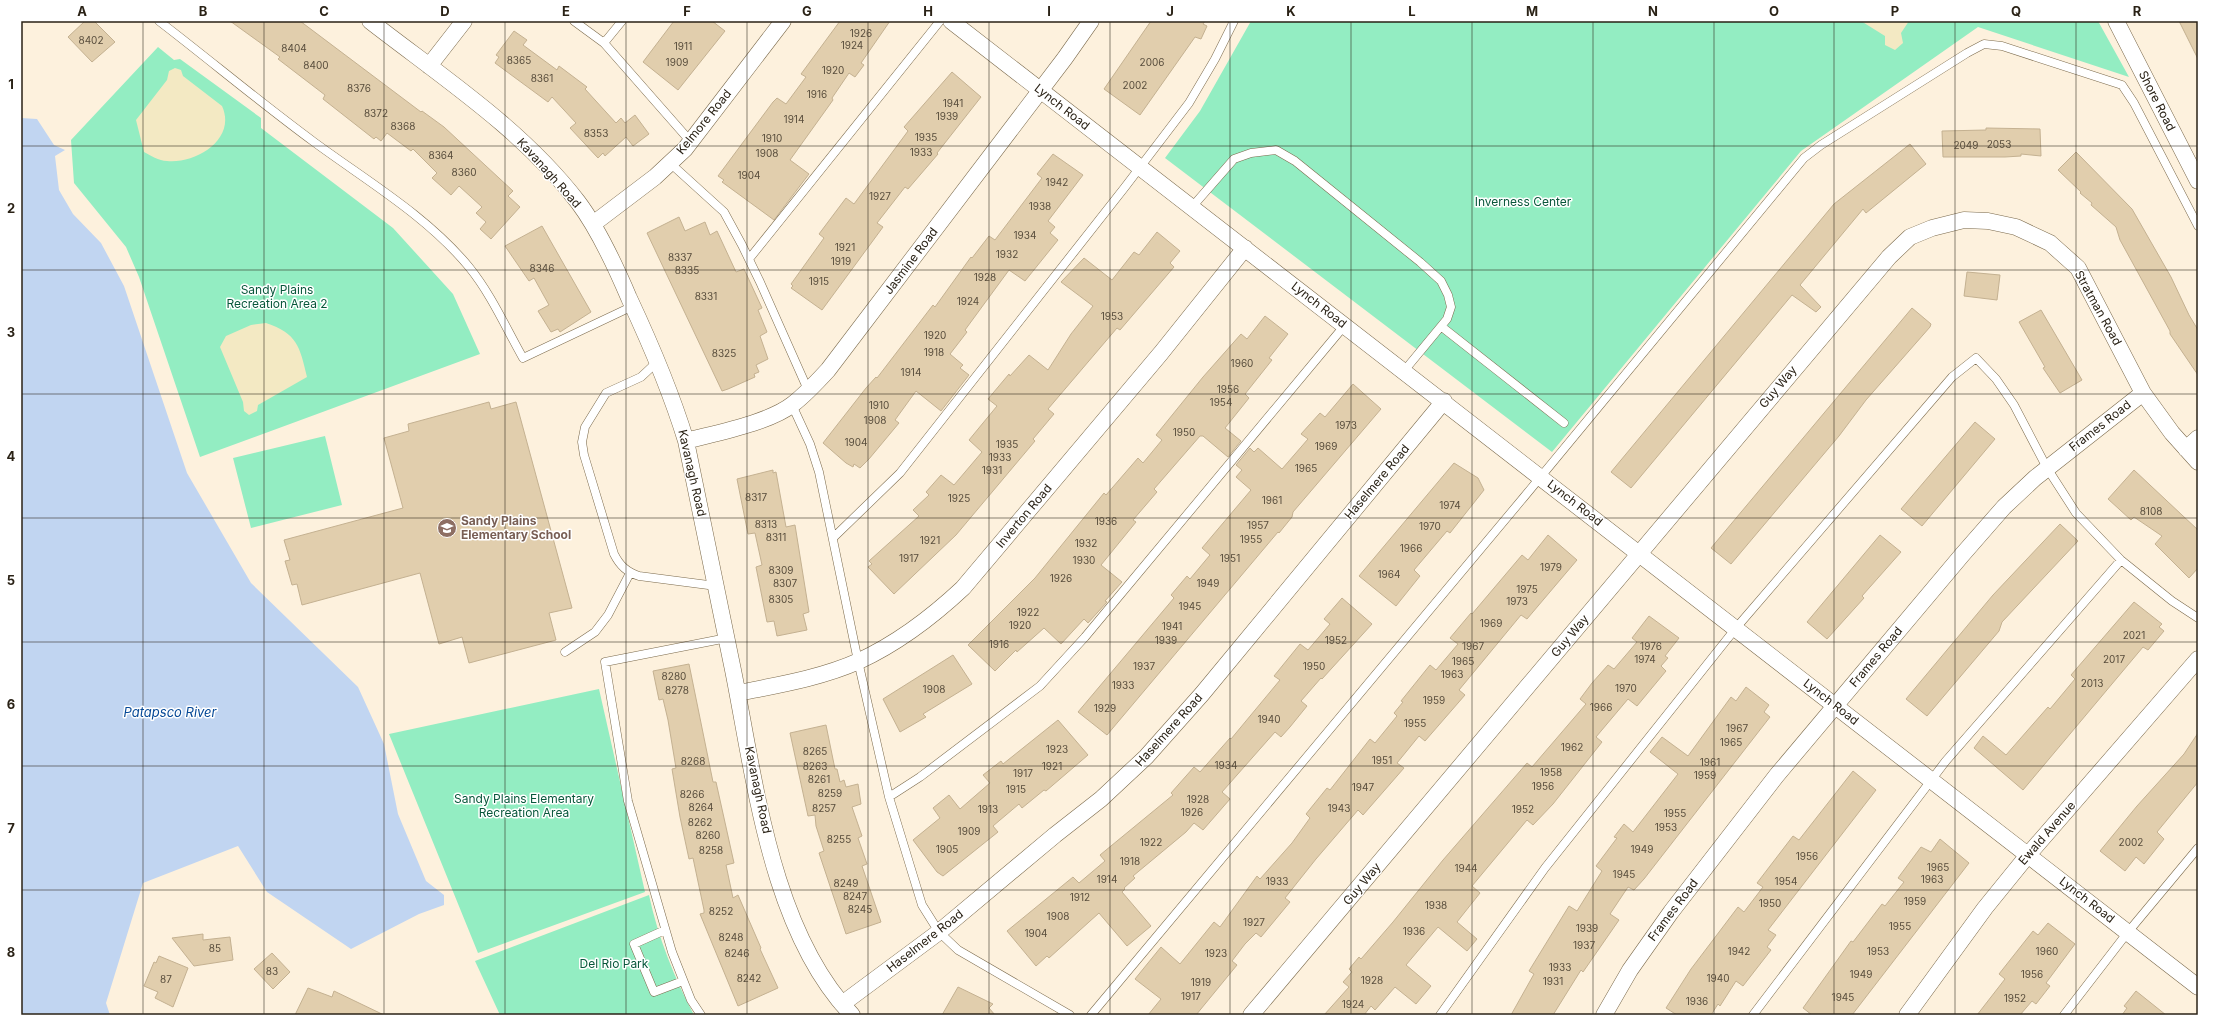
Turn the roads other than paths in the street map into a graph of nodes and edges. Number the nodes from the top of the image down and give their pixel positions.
1 (159, 21) edge
2 (370, 21) edge
3 (464, 21) edge
4 (574, 21) edge
5 (622, 21) edge
6 (783, 21) edge
7 (940, 21) edge
8 (951, 21) edge
9 (1091, 21) edge
10 (1234, 21) edge
11 (2116, 21) edge
12 (604, 43) junction
13 (429, 66) junction
14 (1040, 90) junction
15 (691, 142) junction
16 (670, 163) junction
17 (1141, 167) junction
18 (2198, 181) edge
19 (1192, 207) junction
20 (592, 224) junction
21 (2198, 226) edge
22 (1245, 248) junction
23 (1889, 257) joint
24 (749, 259) junction
25 (633, 306) junction
26 (1345, 325) junction
27 (1442, 327) junction
28 (658, 362) junction
29 (1404, 371) junction
30 (808, 390) junction
31 (2143, 393) junction
32 (1444, 401) junction
33 (792, 405) junction
34 (1564, 423) dead end
35 (2198, 438) edge
36 (686, 441) junction
37 (2186, 449) junction
38 (2198, 462) edge
39 (2047, 468) junction
40 (1541, 476) junction
41 (834, 537) junction
42 (1639, 553) junction
43 (2120, 560) junction
44 (630, 573) junction
45 (716, 586) junction
46 (2198, 618) edge
47 (1736, 628) junction
48 (727, 638) junction
49 (565, 652) dead end
50 (2198, 659) edge
51 (858, 661) junction
52 (738, 693) junction
53 (1835, 705) junction
54 (1932, 780) junction
55 (889, 796) junction
56 (2198, 848) edge
57 (2028, 855) junction
58 (666, 930) junction
59 (939, 932) junction
60 (2128, 932) junction
61 (683, 981) junction
62 (2198, 987) edge
63 (847, 1010) edge
64 (701, 1015) edge
65 (1070, 1015) edge
66 (1091, 1015) edge
67 (1251, 1015) edge
68 (1440, 1015) edge
69 (1604, 1015) edge
70 (1753, 1015) edge
71 (1907, 1015) edge
72 (2064, 1015) edge

1 - 25 lane
2 - 13 street, Kavanagh Road
3 - 13 street
4 - 12 lane
5 - 12 lane
6 - 15 street, Kelmore Road
7 - 24 lane
8 - 14 street, Lynch Road
9 - 14 street, Jasmine Road
10 - 17 lane
11 - 18 street, Shore Road
12 - 15 lane
13 - 20 street, Kavanagh Road
14 - 17 street, Lynch Road
14 - 30 street, Jasmine Road
15 - 16 street, Kelmore Road
16 - 20 street, Kelmore Road
16 - 24 lane
17 - 19 street, Lynch Road
17 - 41 lane
19 - 22 street, Lynch Road
19 - 27 lane
20 - 25 street, Kavanagh Road
21 - 40 lane
22 - 26 street, Lynch Road
22 - 51 street, Inverton Road
23 - 31 street, Stratman Road
23 - 42 street, Guy Way
24 - 30 lane
25 - 28 street, Kavanagh Road
26 - 29 street, Lynch Road
26 - 55 lane
27 - 29 lane
27 - 34 lane
28 - 36 street, Kavanagh Road
28 - 44 lane
29 - 32 street, Lynch Road
30 - 33 street, Jasmine Road
31 - 37 street, Stratman Road
31 - 39 street, Frames Road
32 - 40 street, Lynch Road
32 - 59 street, Haselmere Road
33 - 36 street, Jasmine Road
33 - 41 lane
35 - 37 street
36 - 45 street, Kavanagh Road
37 - 38 street, Stratman Road
39 - 43 lane
39 - 47 lane
39 - 53 street, Frames Road
40 - 42 street, Lynch Road
40 - 66 lane
41 - 51 lane
42 - 47 street, Lynch Road
42 - 67 street, Guy Way
43 - 46 lane
43 - 54 lane
44 - 45 lane
44 - 49 lane
45 - 48 street, Kavanagh Road
47 - 53 street, Lynch Road
47 - 68 lane
48 - 52 street, Kavanagh Road
48 - 58 lane
50 - 57 street, Ewald Avenue
51 - 52 street, Inverton Road
51 - 55 lane
52 - 63 street, Kavanagh Road
53 - 54 street, Lynch Road
53 - 69 street, Frames Road
54 - 57 street, Lynch Road
54 - 70 lane
55 - 59 lane
56 - 60 lane
57 - 60 street, Lynch Road
57 - 71 street, Ewald Avenue
58 - 61 lane
58 - 61 lane
59 - 63 street, Haselmere Road
59 - 65 lane
60 - 62 street, Lynch Road
60 - 72 lane
61 - 64 lane

